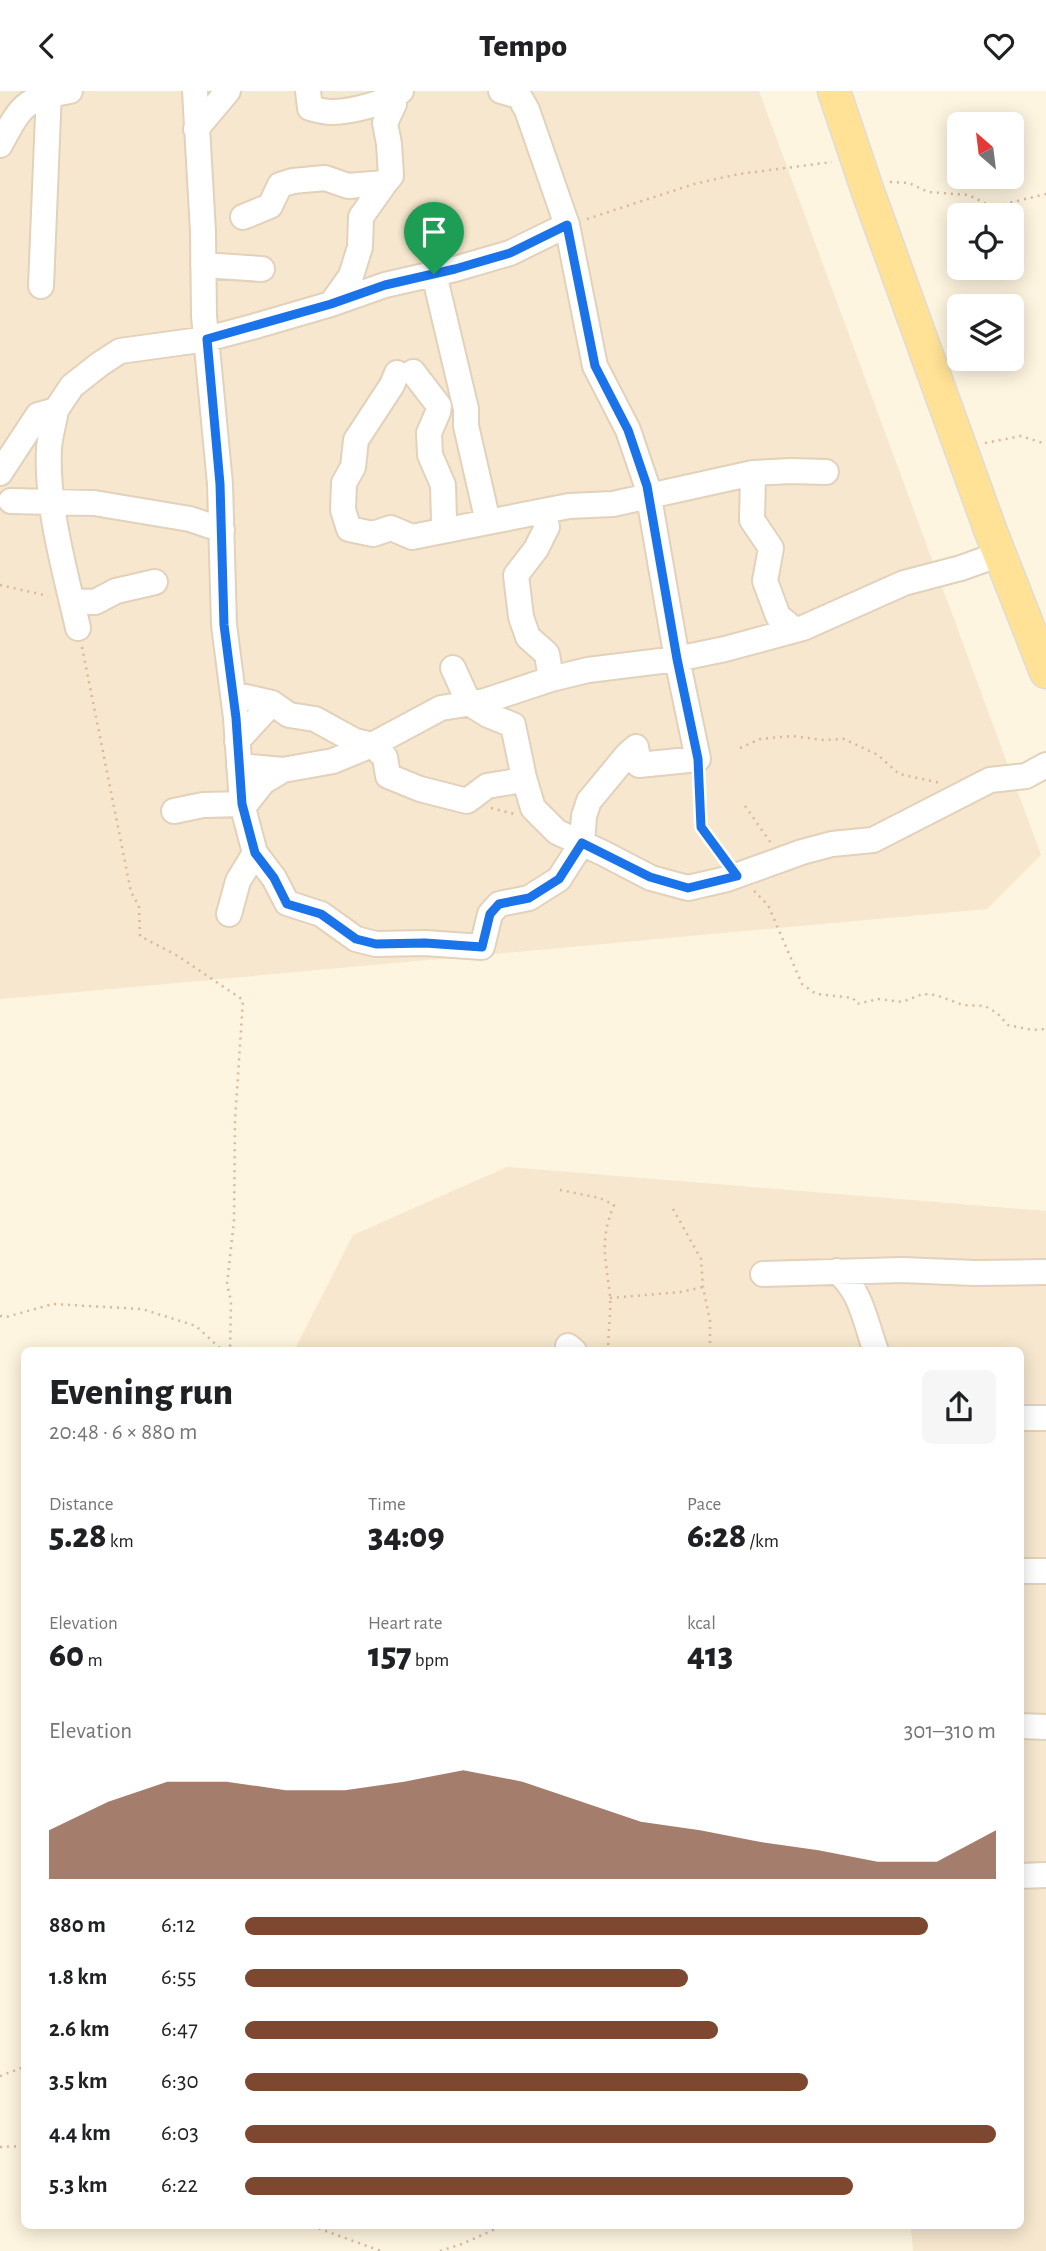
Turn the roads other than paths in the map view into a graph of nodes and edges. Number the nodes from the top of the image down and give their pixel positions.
1 (195, 91) edge
2 (228, 91) edge
3 (308, 91) edge
4 (834, 91) edge
5 (514, 93) edge
6 (49, 94) edge
7 (397, 94) edge
8 (0, 104) edge
9 (196, 128) junction
10 (0, 145) edge
11 (385, 183) junction
12 (243, 217) dead end
13 (567, 225) junction
14 (203, 265) junction
15 (262, 269) dead end
16 (352, 271) junction
17 (434, 274) junction
18 (385, 285) junction
19 (41, 286) dead end
20 (331, 304) junction
21 (207, 339) junction
22 (56, 410) junction
23 (4, 457) edge
24 (826, 472) dead end
25 (753, 473) junction
26 (649, 498) junction
27 (11, 501) dead end
28 (53, 503) junction
29 (543, 511) junction
30 (488, 522) junction
31 (452, 529) junction
32 (222, 530) junction
33 (1000, 554) junction
34 (155, 582) dead end
35 (72, 601) junction
36 (78, 628) road end
37 (795, 629) junction
38 (677, 659) junction
39 (453, 668) dead end
40 (1046, 672) edge
41 (551, 678) junction
42 (233, 694) junction
43 (272, 703) junction
44 (469, 703) junction
45 (237, 741) junction
46 (372, 745) junction
47 (1046, 765) edge
48 (239, 766) junction
49 (283, 770) junction
50 (524, 778) junction
51 (242, 804) junction
52 (174, 811) dead end
53 (582, 843) junction
54 (255, 853) junction
55 (229, 914) dead end
56 (836, 1271) junction
57 (1046, 1272) edge
58 (763, 1274) dead end
59 (875, 1347) edge
60 (1024, 1418) edge
61 (1046, 1418) edge
62 (1024, 1571) edge
63 (1046, 1571) edge
64 (1024, 1726) edge
65 (1046, 1727) edge
66 (1046, 1875) edge
67 (1024, 1876) edge

1 - 9 street
2 - 9 street
3 - 7 street
4 - 33 main road
5 - 13 street
6 - 8 street
6 - 10 street
6 - 19 street
7 - 11 street
9 - 14 street
11 - 12 street
11 - 16 street
13 - 17 street
13 - 26 street
14 - 15 street
14 - 21 street
16 - 18 street
16 - 20 street
17 - 18 street
17 - 30 street
18 - 20 street
20 - 21 street
21 - 22 street
21 - 32 street
22 - 23 street
22 - 28 street
24 - 25 street
25 - 26 street
25 - 37 street
26 - 29 street
26 - 38 street
27 - 28 street
28 - 32 street
28 - 35 street
29 - 30 street
29 - 41 street
30 - 31 street
31 - 31 street
32 - 42 street
33 - 37 street
33 - 40 main road
34 - 35 street
35 - 36 street
37 - 38 street
38 - 41 street
38 - 53 street
39 - 44 street
41 - 44 street
42 - 43 street
42 - 45 street
43 - 45 street
43 - 46 street
44 - 46 street
44 - 50 street
45 - 48 street
46 - 49 street
46 - 50 street
47 - 53 street
48 - 49 street
48 - 51 street
49 - 51 street
50 - 53 street
51 - 52 street
51 - 54 street
53 - 54 street
54 - 55 street
56 - 57 street
56 - 58 street
56 - 59 street
60 - 61 street
62 - 63 street
64 - 65 street
66 - 67 street

